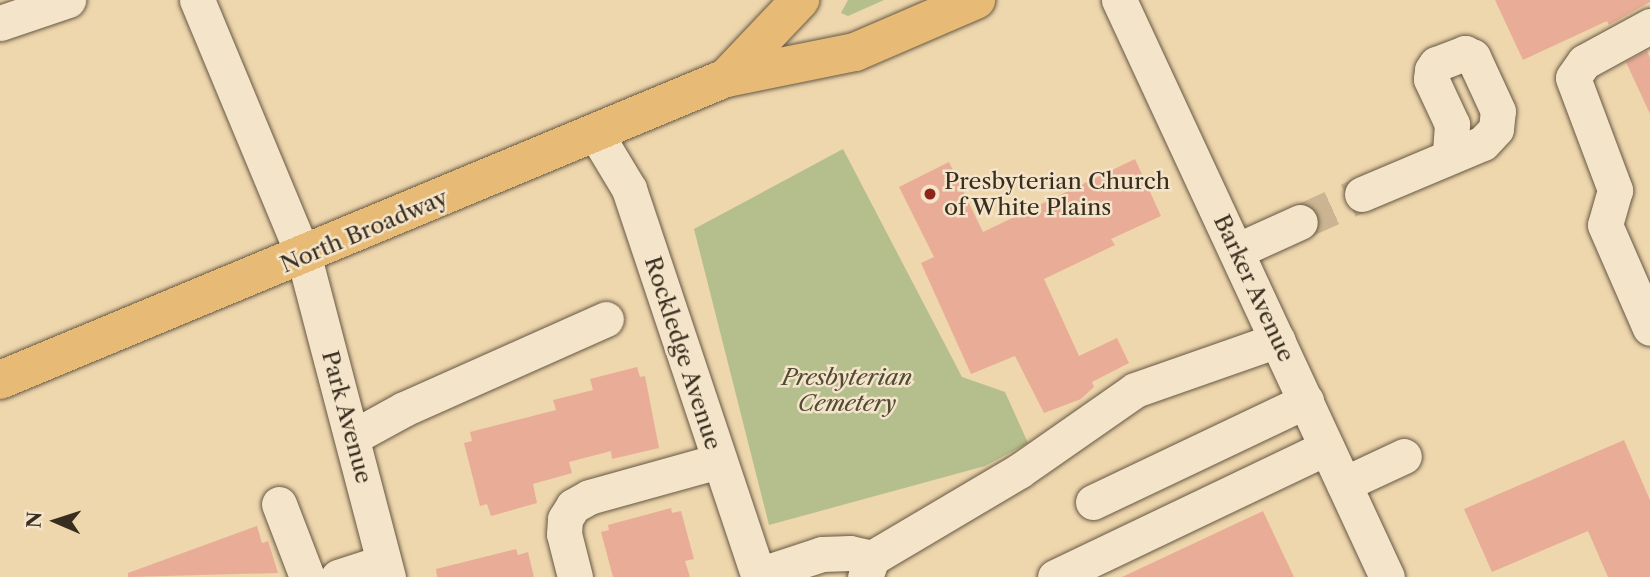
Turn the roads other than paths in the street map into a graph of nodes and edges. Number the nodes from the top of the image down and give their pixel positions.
1 (68, 0) edge
2 (197, 0) edge
3 (800, 0) edge
4 (976, 0) edge
5 (1119, 0) edge
6 (0, 23) edge
7 (1650, 26) edge
8 (726, 78) junction
9 (596, 134) junction
10 (1450, 155) dead end
11 (1362, 194) tunnel mouth
12 (1300, 222) tunnel mouth
13 (1236, 251) junction
14 (304, 257) junction
15 (606, 319) dead end
16 (1650, 328) edge
17 (1278, 340) junction
18 (0, 380) edge
19 (1306, 401) junction
20 (353, 438) junction
21 (1327, 447) junction
22 (1404, 456) dead end
23 (719, 461) junction
24 (1344, 484) junction
25 (1093, 502) dead end
26 (279, 504) dead end
27 (869, 567) edge
28 (386, 569) edge
29 (759, 576) edge
30 (307, 577) edge
31 (338, 577) edge
32 (576, 577) edge
33 (1055, 577) edge
34 (1387, 577) edge

1 - 6 street
2 - 14 street, Park Avenue
3 - 8 main road, North Broadway
4 - 8 main road, North Broadway
5 - 13 street, Barker Avenue
7 - 16 street
8 - 9 main road, North Broadway
9 - 14 main road, North Broadway
9 - 23 street, Rockledge Avenue
10 - 11 street
12 - 13 street
13 - 17 street, Barker Avenue
14 - 18 main road, North Broadway
14 - 20 street, Park Avenue
15 - 20 street
17 - 19 street, Barker Avenue
17 - 27 street
19 - 21 street, Barker Avenue
19 - 25 street
20 - 28 street, Park Avenue
21 - 24 street, Barker Avenue
21 - 33 street
22 - 24 street
23 - 29 street, Rockledge Avenue
23 - 32 street
24 - 34 street, Barker Avenue
26 - 30 street
27 - 29 street
28 - 31 street

